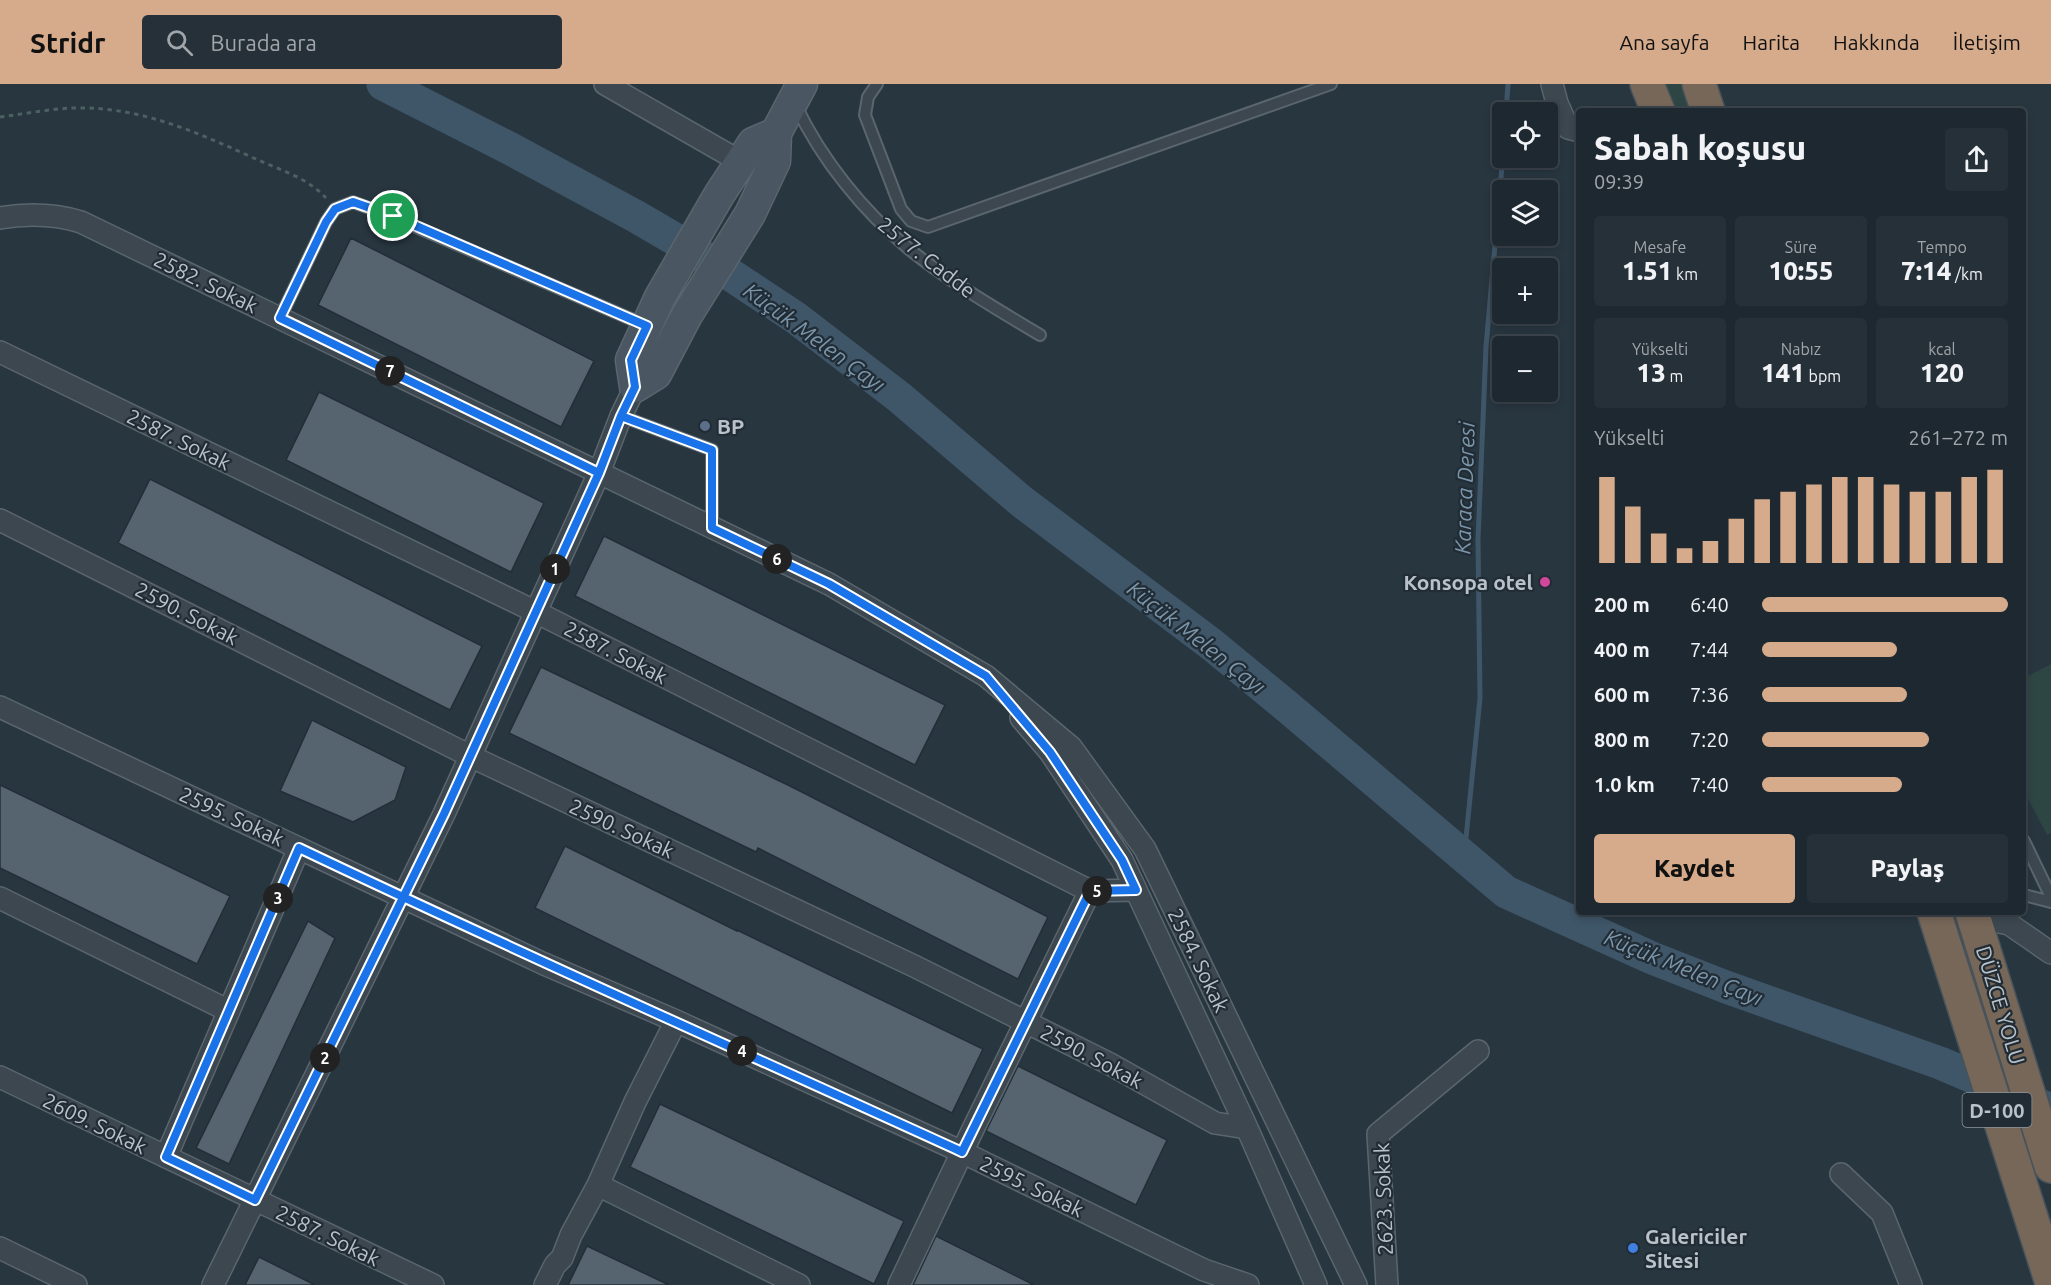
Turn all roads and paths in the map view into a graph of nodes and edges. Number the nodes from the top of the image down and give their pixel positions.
1 (605, 84) edge
2 (877, 84) edge
3 (1331, 84) edge
4 (1552, 84) edge
5 (1647, 84) edge
6 (1699, 84) edge
7 (797, 92) edge
8 (1657, 108) edge
9 (1707, 108) edge
10 (0, 117) edge
11 (1576, 130) edge
12 (776, 133) junction
13 (741, 162) junction
14 (335, 209) junction
15 (0, 218) edge
16 (280, 318) junction
17 (647, 326) junction
18 (1040, 335) dead end
19 (0, 351) edge
20 (635, 387) junction
21 (621, 416) junction
22 (599, 473) junction
23 (0, 520) edge
24 (712, 528) junction
25 (536, 612) junction
26 (986, 676) junction
27 (0, 707) edge
28 (470, 756) junction
29 (2026, 846) edge
30 (299, 848) junction
31 (1136, 890) junction
32 (1090, 891) junction
33 (2026, 896) edge
34 (2051, 897) edge
35 (0, 898) edge
36 (403, 898) junction
37 (2051, 902) edge
38 (1935, 915) edge
39 (1983, 921) edge
40 (2051, 953) edge
41 (229, 1011) junction
42 (675, 1021) junction
43 (1026, 1022) junction
44 (1478, 1051) dead end
45 (0, 1077) edge
46 (1247, 1128) junction
47 (962, 1152) junction
48 (166, 1157) junction
49 (2051, 1166) edge
50 (1840, 1174) dead end
51 (598, 1185) junction
52 (255, 1200) junction
53 (0, 1248) edge
54 (2050, 1277) edge
55 (76, 1285) edge
56 (213, 1285) edge
57 (433, 1285) edge
58 (545, 1285) edge
59 (799, 1285) edge
60 (899, 1285) edge
61 (1248, 1285) edge
62 (1316, 1285) edge
63 (1356, 1285) edge
64 (1387, 1285) edge
65 (1911, 1285) edge

1 - 13 street
2 - 3 lane
4 - 11 street
5 - 8 highway
6 - 9 highway
7 - 12 street, 2577. Cadde
7 - 18 lane, 2577. Cadde
10 - 14 path
12 - 13 street
12 - 20 street
13 - 17 street
14 - 16 lane
14 - 17 lane
15 - 16 street, 2582. Sokak
16 - 22 street, 2582. Sokak
17 - 20 street
19 - 25 street, 2587. Sokak
20 - 21 street
21 - 22 street
21 - 24 lane
22 - 24 street, 2584. Sokak
22 - 25 street
23 - 28 street, 2590. Sokak
24 - 26 street, 2584. Sokak
25 - 28 street
25 - 32 street, 2587. Sokak
26 - 31 street, 2584. Sokak
26 - 63 street, 2584. Sokak
27 - 30 street, 2595. Sokak
28 - 36 street
28 - 43 street, 2590. Sokak
29 - 34 lane
30 - 36 street, 2595. Sokak
30 - 41 street
31 - 32 street, 2587. Sokak
31 - 46 street, 2584. Sokak
32 - 43 street
33 - 37 lane
35 - 41 street
36 - 42 street, 2595. Sokak
36 - 52 street
38 - 54 highway, D-100
39 - 40 street
39 - 49 highway, DÜZCE YOLU / D-100
41 - 48 street
42 - 47 street, 2595. Sokak
42 - 51 street
43 - 46 street, 2590. Sokak
43 - 47 street
44 - 64 street, 2623. Sokak
45 - 48 street, 2609. Sokak
46 - 62 street, 2584. Sokak
47 - 60 street
47 - 61 street, 2595. Sokak
48 - 52 street, 2609. Sokak
50 - 65 street
51 - 58 street
51 - 59 street
52 - 56 street
52 - 57 street, 2587. Sokak
53 - 55 street

